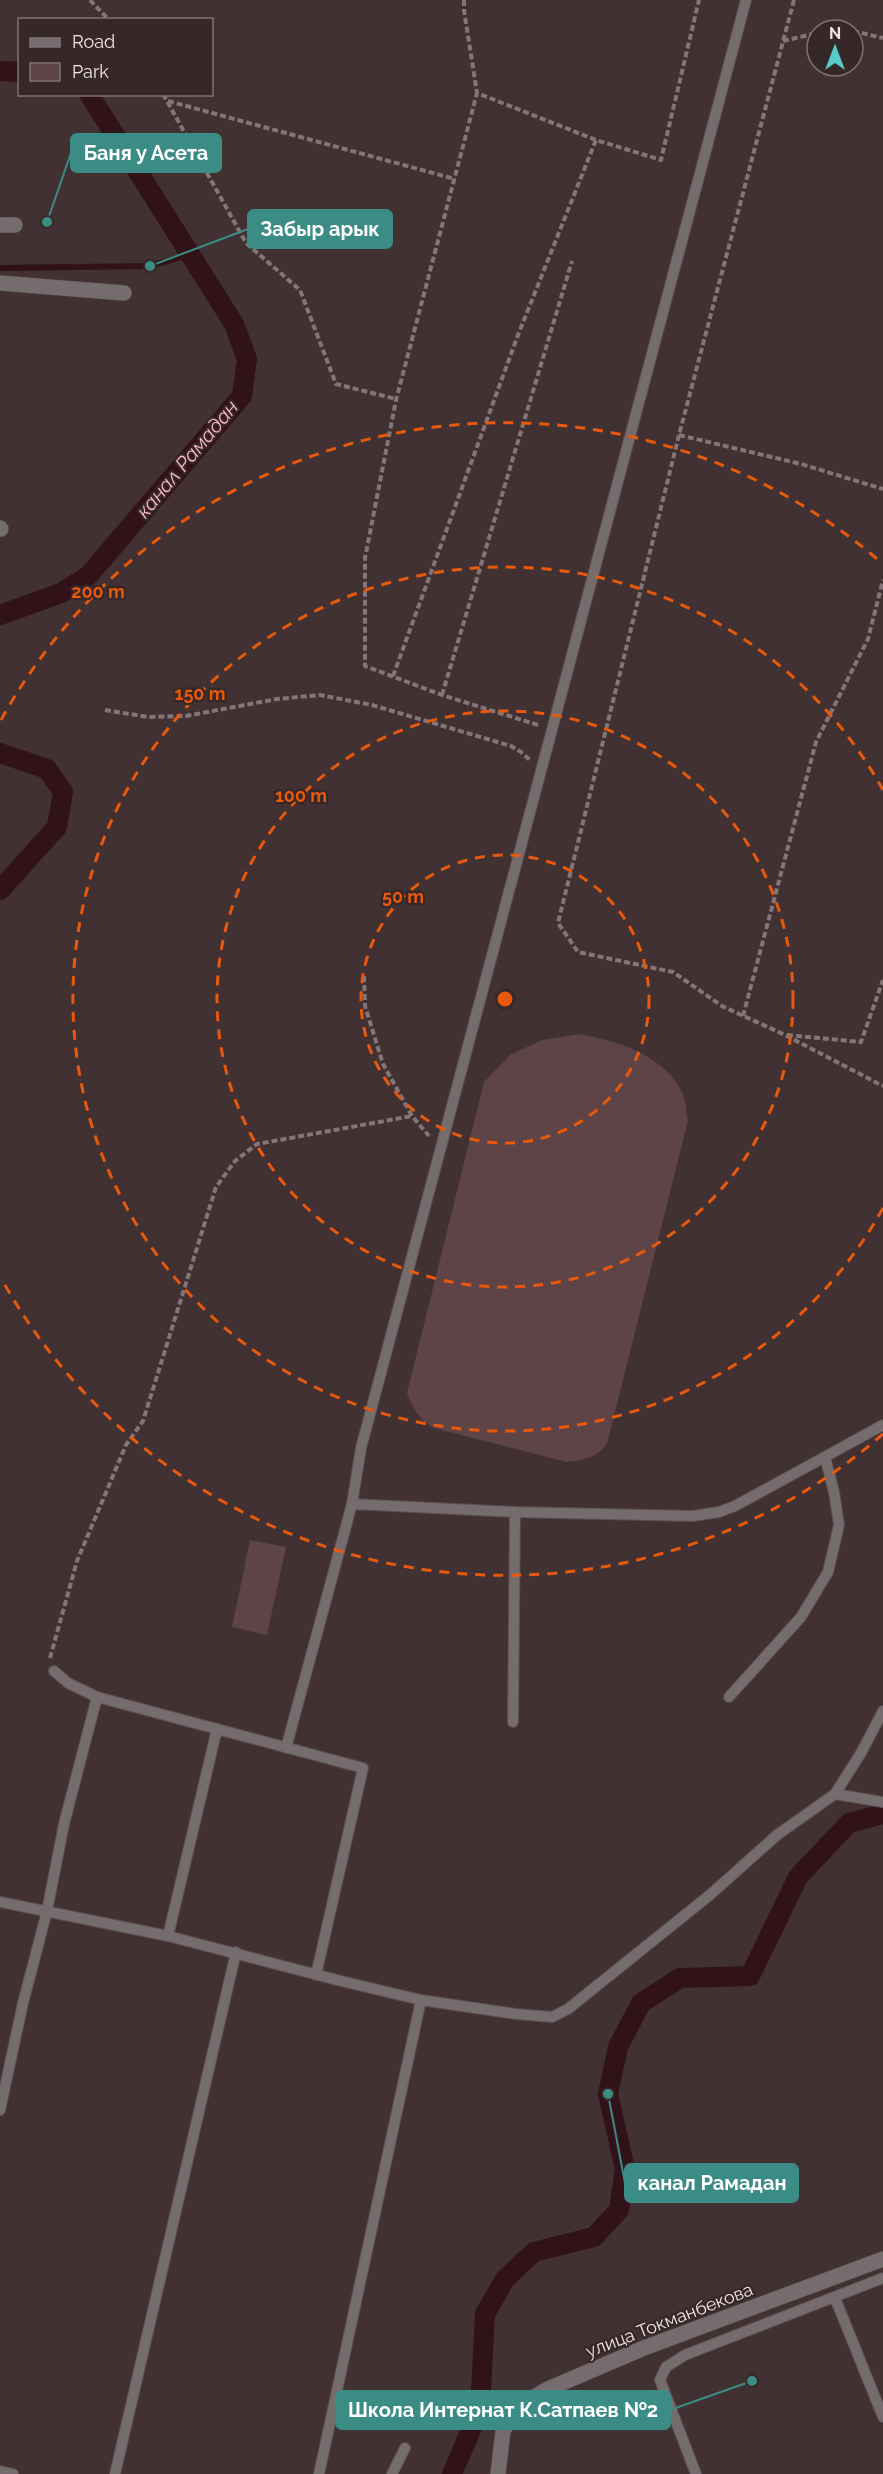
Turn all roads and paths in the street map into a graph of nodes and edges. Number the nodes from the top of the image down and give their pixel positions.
1 (90, 0) edge
2 (464, 0) edge
3 (699, 0) edge
4 (746, 0) edge
5 (794, 0) edge
6 (107, 18) edge
7 (865, 34) edge
8 (805, 36) edge
9 (883, 38) edge
10 (783, 41) junction
11 (477, 93) junction
12 (165, 96) edge
13 (167, 101) junction
14 (596, 140) junction
15 (455, 178) junction
16 (572, 261) dead end
17 (0, 283) edge
18 (124, 293) dead end
19 (396, 399) junction
20 (679, 435) junction
21 (883, 489) edge
22 (883, 580) edge
23 (393, 676) junction
24 (442, 695) junction
25 (105, 710) dead end
26 (553, 729) junction
27 (537, 784) junction
28 (364, 976) dead end
29 (883, 980) edge
30 (743, 1016) junction
31 (785, 1035) junction
32 (883, 1086) edge
33 (412, 1116) junction
34 (441, 1151) junction
35 (883, 1425) edge
36 (825, 1457) junction
37 (352, 1504) junction
38 (515, 1512) junction
39 (54, 1671) joint
40 (98, 1697) junction
41 (729, 1697) dead end
42 (883, 1711) edge
43 (513, 1722) dead end
44 (216, 1729) junction
45 (286, 1748) junction
46 (835, 1794) junction
47 (883, 1802) edge
48 (0, 1902) edge
49 (47, 1911) junction
50 (168, 1936) junction
51 (236, 1952) junction
52 (316, 1975) junction
53 (422, 2000) junction
54 (0, 2110) edge
55 (883, 2259) edge
56 (883, 2278) edge
57 (835, 2298) junction
58 (883, 2417) edge
59 (405, 2448) dead end
60 (0, 2471) edge
61 (14, 2474) edge
62 (115, 2474) edge
63 (319, 2474) edge
64 (392, 2474) edge
65 (498, 2474) edge
66 (696, 2474) edge

1 - 6 path
2 - 11 path
3 - 14 path
4 - 26 lane
5 - 10 path
7 - 9 path
8 - 10 path
10 - 20 path
11 - 14 path
11 - 15 path
12 - 13 path
13 - 15 path
13 - 19 path
14 - 23 path
15 - 19 path
16 - 24 path
17 - 18 street
19 - 23 path
20 - 21 path
20 - 30 path
22 - 30 path
23 - 24 path
24 - 26 path
25 - 27 path
26 - 27 lane
27 - 34 lane
28 - 33 path
29 - 31 path
30 - 31 path
31 - 32 path
33 - 34 path
33 - 39 path
34 - 37 lane
35 - 36 lane
36 - 38 lane
36 - 41 lane
37 - 38 lane
37 - 45 lane
38 - 43 lane
39 - 40 lane
40 - 44 lane
40 - 49 lane
42 - 46 lane
44 - 45 lane
44 - 50 lane
45 - 52 lane
46 - 47 lane
46 - 53 lane
48 - 49 lane
49 - 50 lane
49 - 54 lane
50 - 51 lane
51 - 52 lane
51 - 62 lane
52 - 53 lane
53 - 63 lane
55 - 65 street, улица Токманбекова
56 - 57 lane
57 - 58 lane
57 - 66 lane
59 - 64 lane
60 - 61 lane

